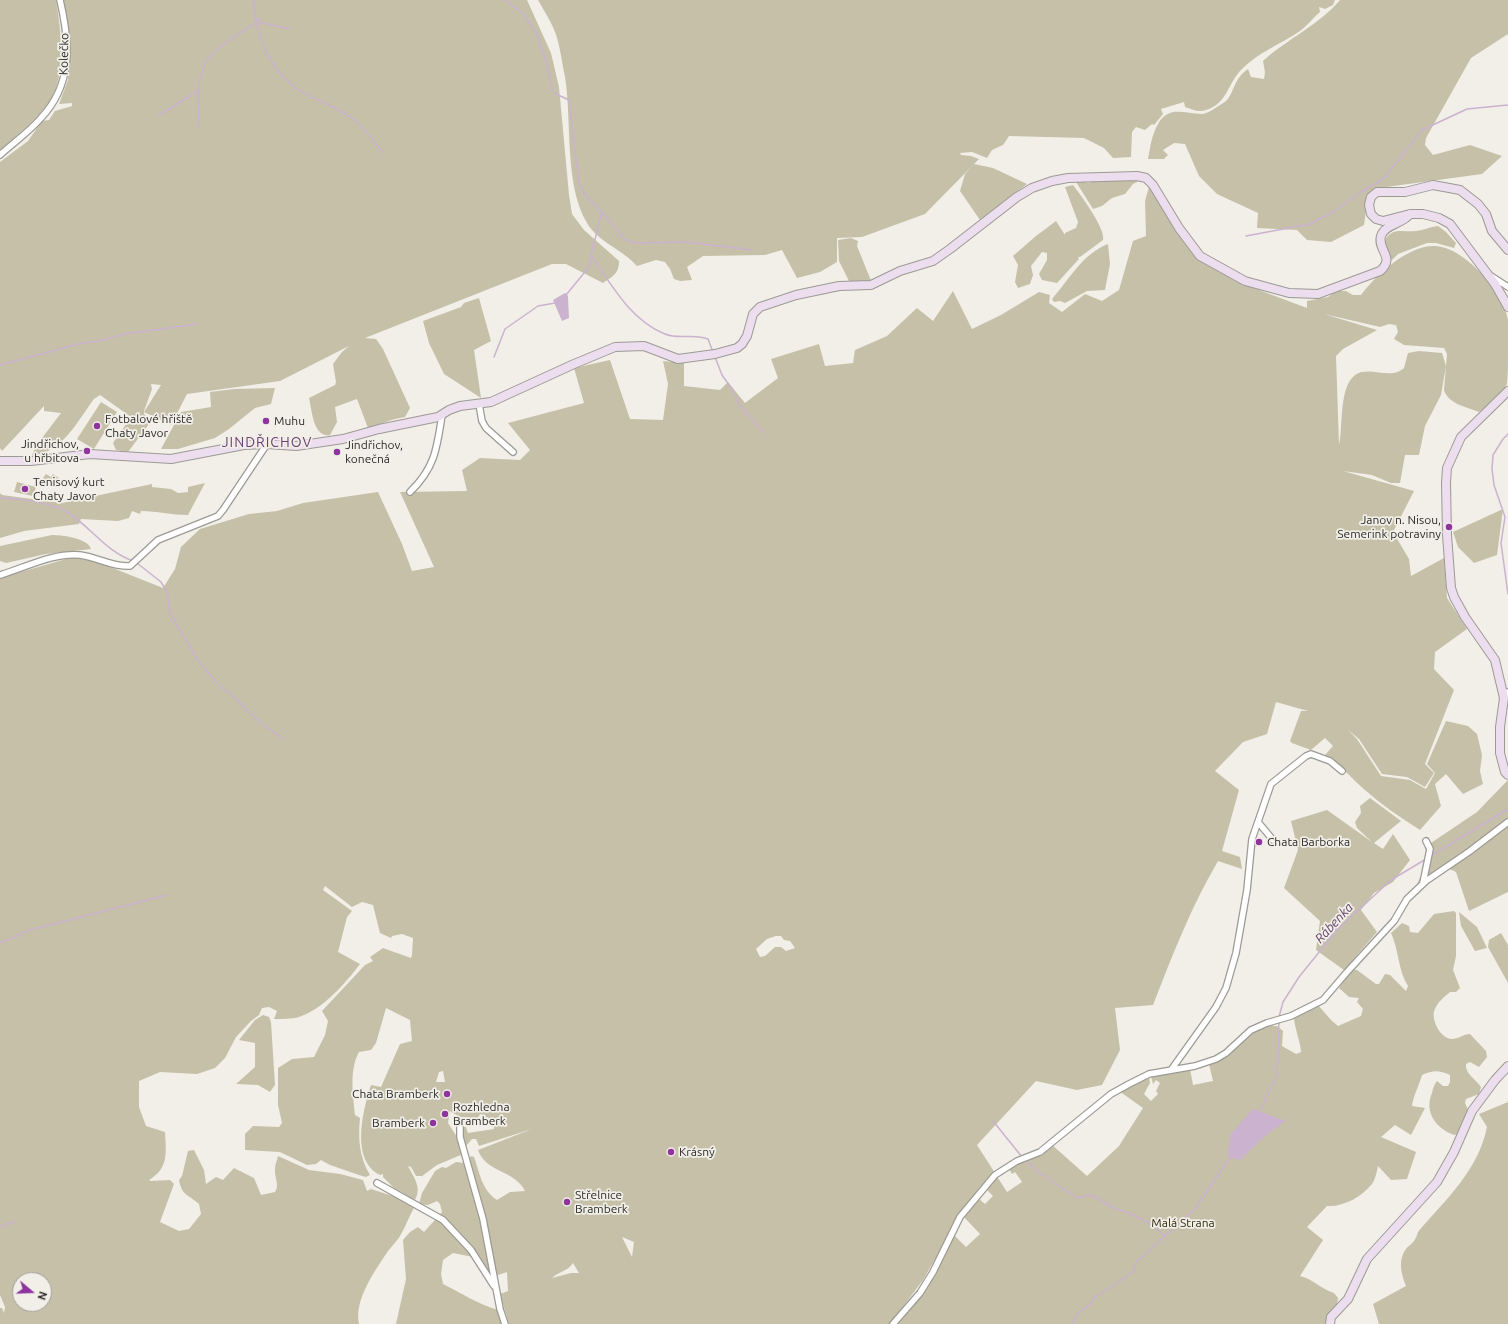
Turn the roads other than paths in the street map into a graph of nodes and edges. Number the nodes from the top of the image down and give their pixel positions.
1 (60, 0) edge
2 (0, 155) edge
3 (1410, 214) junction
4 (1508, 250) edge
5 (1487, 274) junction
6 (1508, 287) edge
7 (1508, 307) edge
8 (1508, 391) edge
9 (479, 404) junction
10 (442, 415) junction
11 (267, 444) junction
12 (513, 452) dead end
13 (0, 461) edge
14 (410, 492) dead end
15 (0, 575) edge
16 (1507, 696) edge
17 (1342, 771) dead end
18 (1508, 775) edge
19 (1258, 822) junction
20 (1508, 822) edge
21 (1273, 840) dead end
22 (1426, 841) dead end
23 (1423, 883) junction
24 (1508, 1066) edge
25 (1171, 1070) junction
26 (460, 1123) dead end
27 (377, 1183) dead end
28 (497, 1290) junction
29 (505, 1324) edge
30 (893, 1324) edge
31 (1330, 1324) edge

1 - 2 street, Kolečko
3 - 4 street
3 - 5 street
3 - 9 street
5 - 6 street
5 - 7 street
8 - 16 street
9 - 10 street
9 - 12 street
10 - 11 street
10 - 14 street
11 - 13 street
11 - 15 street
16 - 18 street
17 - 19 street
19 - 21 street
19 - 25 street
20 - 23 street
22 - 23 street
23 - 25 street
24 - 31 street
25 - 30 street
26 - 28 street
27 - 28 street
28 - 29 street

